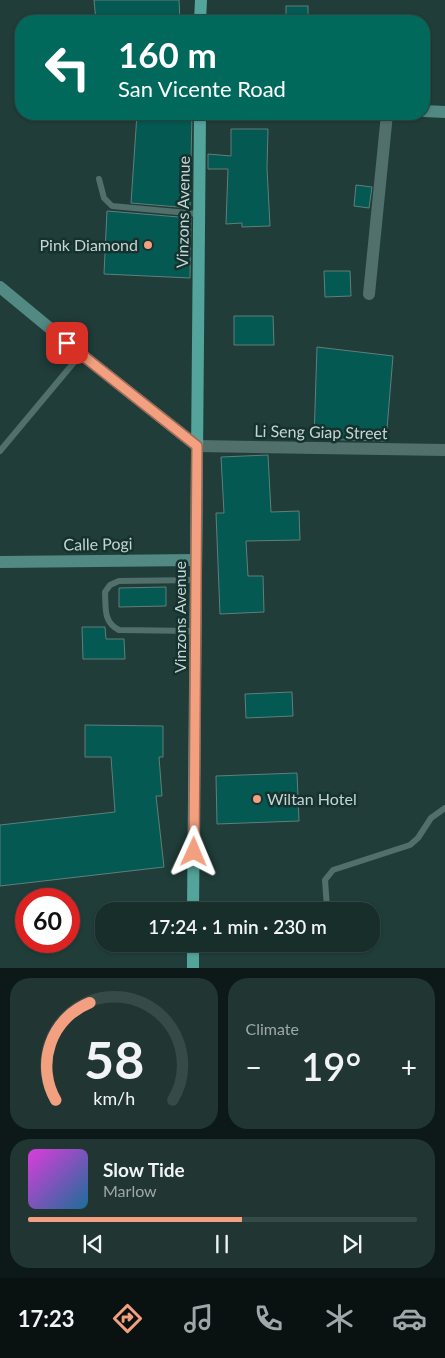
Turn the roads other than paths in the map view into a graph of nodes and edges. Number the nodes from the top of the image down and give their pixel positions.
1 (200, 0) edge
2 (200, 15) edge
3 (430, 111) edge
4 (445, 112) edge
5 (200, 120) edge
6 (386, 120) edge
7 (99, 180) dead end
8 (199, 214) junction
9 (0, 286) edge
10 (369, 294) dead end
11 (81, 354) junction
12 (197, 446) junction
13 (445, 450) edge
14 (0, 451) edge
15 (196, 560) junction
16 (0, 562) edge
17 (196, 580) junction
18 (196, 631) junction
19 (445, 808) edge
20 (193, 902) edge
21 (326, 902) edge
22 (193, 952) edge
23 (193, 968) edge

1 - 2 main road
3 - 4 main road
5 - 8 main road, Vinzons Avenue
6 - 10 street
7 - 8 lane
8 - 12 main road, Vinzons Avenue
9 - 11 main road
11 - 12 main road
11 - 14 lane
12 - 13 street, Li Seng Giap Street
12 - 15 main road, Vinzons Avenue
15 - 16 main road, Calle Pogi
15 - 17 main road, Vinzons Avenue
17 - 18 main road, Vinzons Avenue
17 - 18 lane
18 - 20 main road, Vinzons Avenue
19 - 21 lane
22 - 23 main road

